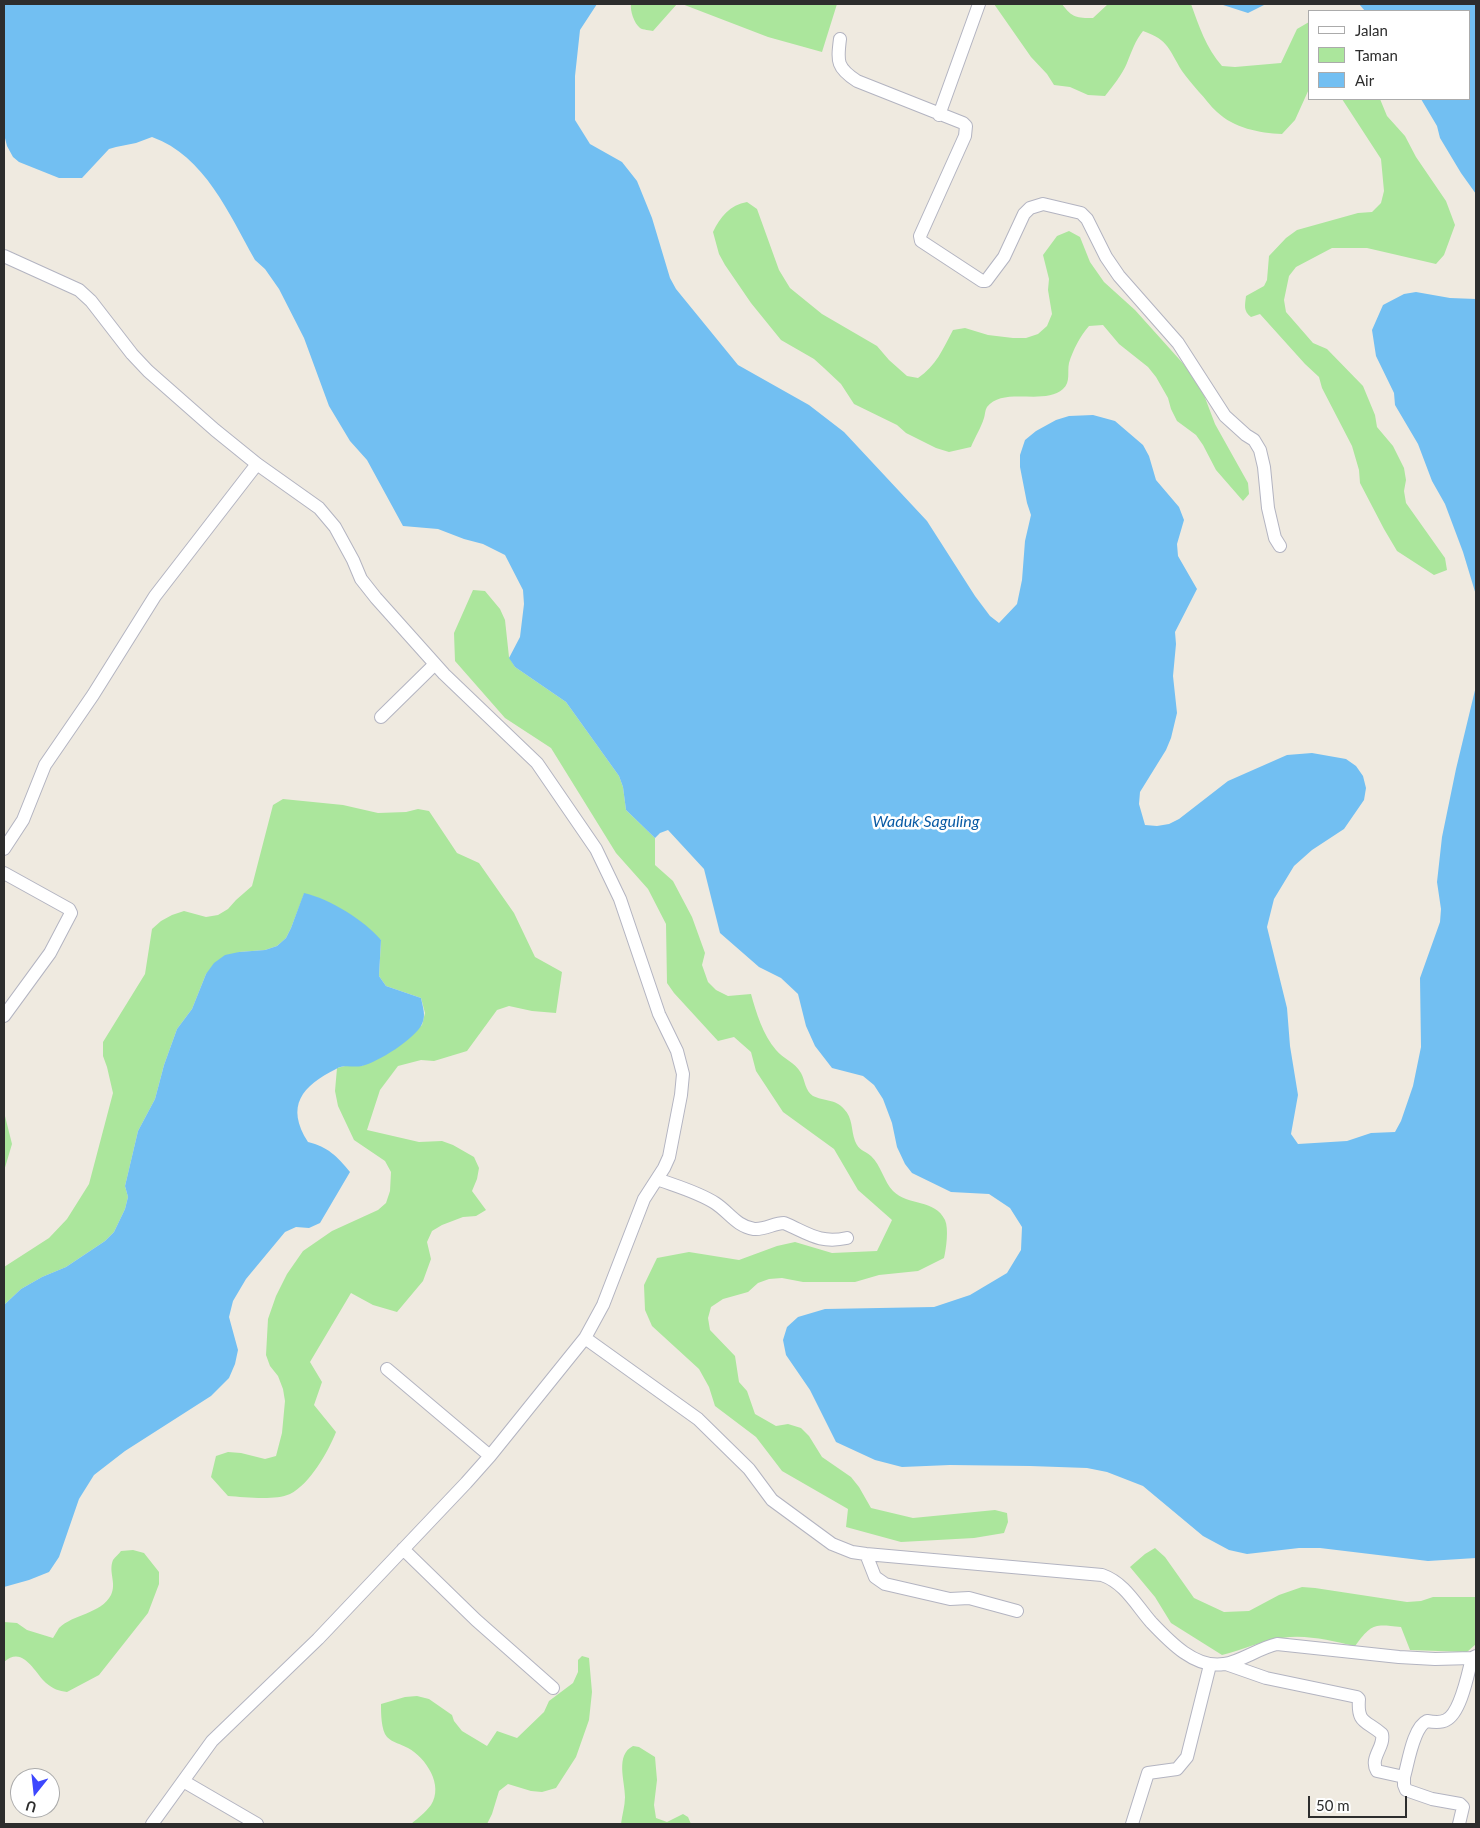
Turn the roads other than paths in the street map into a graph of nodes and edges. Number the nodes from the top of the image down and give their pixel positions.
1 (980, 4) edge
2 (840, 39) dead end
3 (939, 115) junction
4 (4, 256) edge
5 (257, 464) junction
6 (1280, 546) dead end
7 (435, 664) junction
8 (381, 716) dead end
9 (4, 849) edge
10 (4, 874) edge
11 (6, 1008) edge
12 (658, 1179) junction
13 (847, 1238) dead end
14 (585, 1338) junction
15 (387, 1369) dead end
16 (490, 1456) junction
17 (403, 1550) junction
18 (866, 1554) junction
19 (1017, 1611) dead end
20 (1474, 1657) edge
21 (1226, 1664) junction
22 (1210, 1665) junction
23 (553, 1688) dead end
24 (1404, 1777) junction
25 (183, 1781) junction
26 (152, 1824) edge
27 (258, 1824) edge
28 (1132, 1824) edge
29 (1459, 1824) edge

1 - 3 street
2 - 3 street
3 - 6 street
4 - 5 street
5 - 7 street
5 - 9 street
7 - 8 street
7 - 12 street
10 - 11 street
12 - 13 street
12 - 14 street
14 - 16 street
14 - 18 street
15 - 16 street
16 - 17 street
17 - 23 street
17 - 25 street
18 - 19 street
18 - 22 street
20 - 21 street
20 - 24 street
21 - 22 street
21 - 24 street
22 - 28 street
24 - 29 street
25 - 26 street
25 - 27 street

